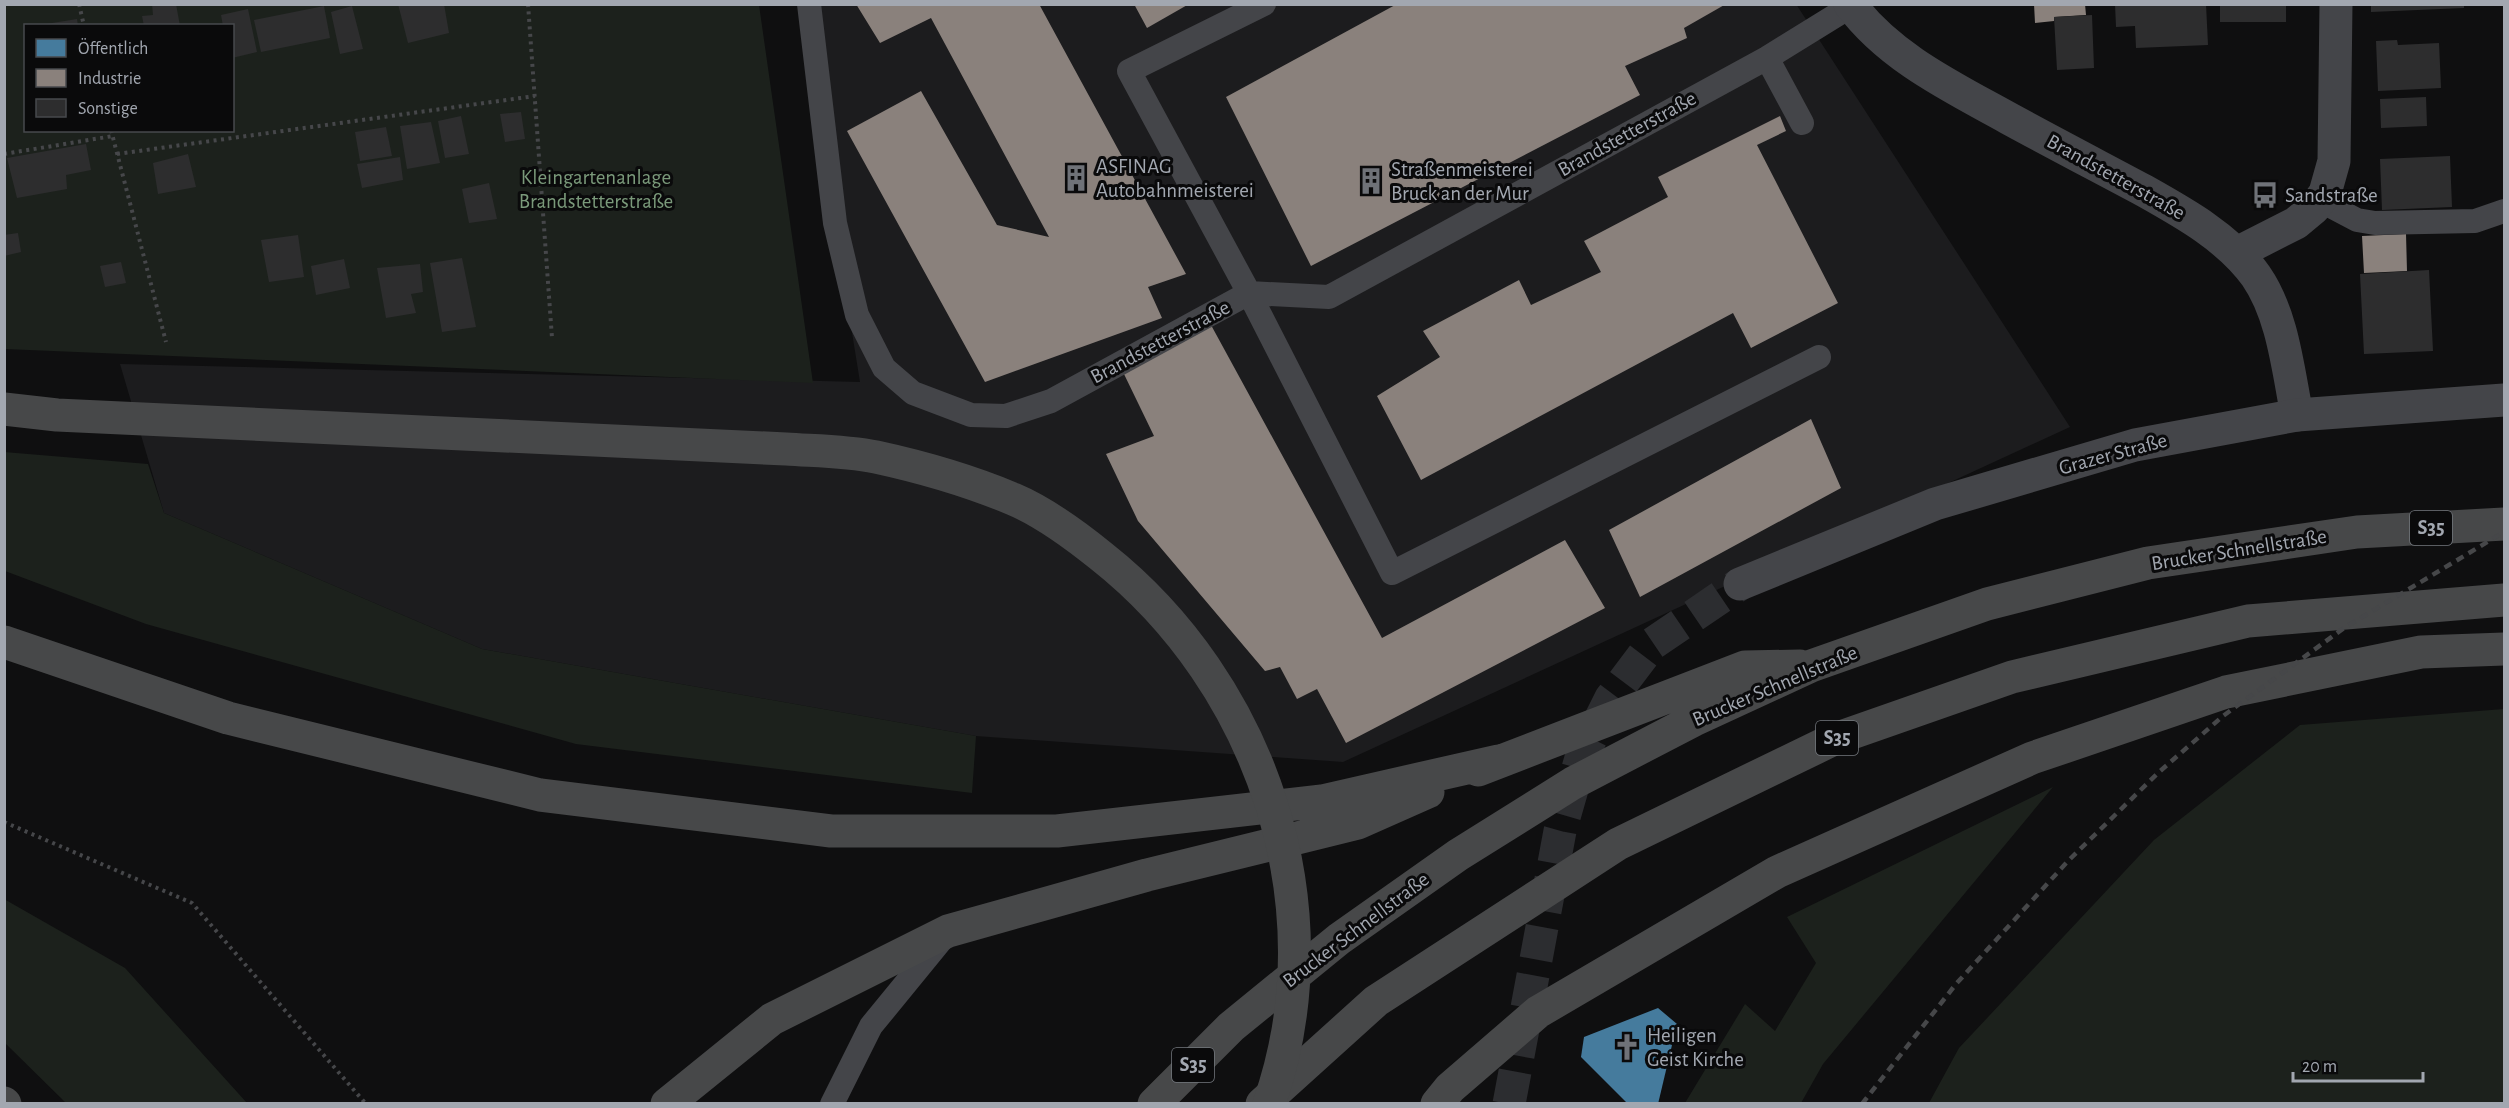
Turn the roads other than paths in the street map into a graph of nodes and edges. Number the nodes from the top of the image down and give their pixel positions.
1 (809, 4) edge
2 (1264, 4) edge
3 (2336, 4) edge
4 (1851, 5) edge
5 (1767, 58) junction
6 (1802, 123) dead end
7 (2319, 200) junction
8 (2505, 211) edge
9 (2237, 253) junction
10 (1249, 294) junction
11 (1819, 357) dead end
12 (2505, 400) edge
13 (4, 409) edge
14 (2297, 416) junction
15 (2505, 524) edge
16 (1740, 584) tunnel mouth
17 (2505, 600) edge
18 (4, 642) edge
19 (2505, 649) edge
20 (1811, 666) junction
21 (1498, 761) junction
22 (948, 931) junction
23 (667, 1104) edge
24 (832, 1104) edge
25 (1154, 1104) edge
26 (1262, 1104) edge
27 (1269, 1104) edge
28 (1437, 1104) edge

1 - 10 lane, Brandstetterstraße
2 - 10 lane
3 - 7 street
4 - 5 lane, Brandstetterstraße
4 - 9 street, Brandstetterstraße
5 - 6 lane
5 - 10 lane, Brandstetterstraße
7 - 8 lane
7 - 9 street
9 - 14 street, Brandstetterstraße
10 - 11 lane
12 - 14 street, Grazer Straße
13 - 27 highway, bridge
14 - 16 street, Grazer Straße
15 - 20 highway, Brucker Schnellstraße / S35
17 - 26 highway, S35
18 - 21 highway
19 - 28 highway
20 - 21 highway
20 - 25 highway, Brucker Schnellstraße / S35
21 - 22 highway
22 - 23 highway
22 - 24 lane

